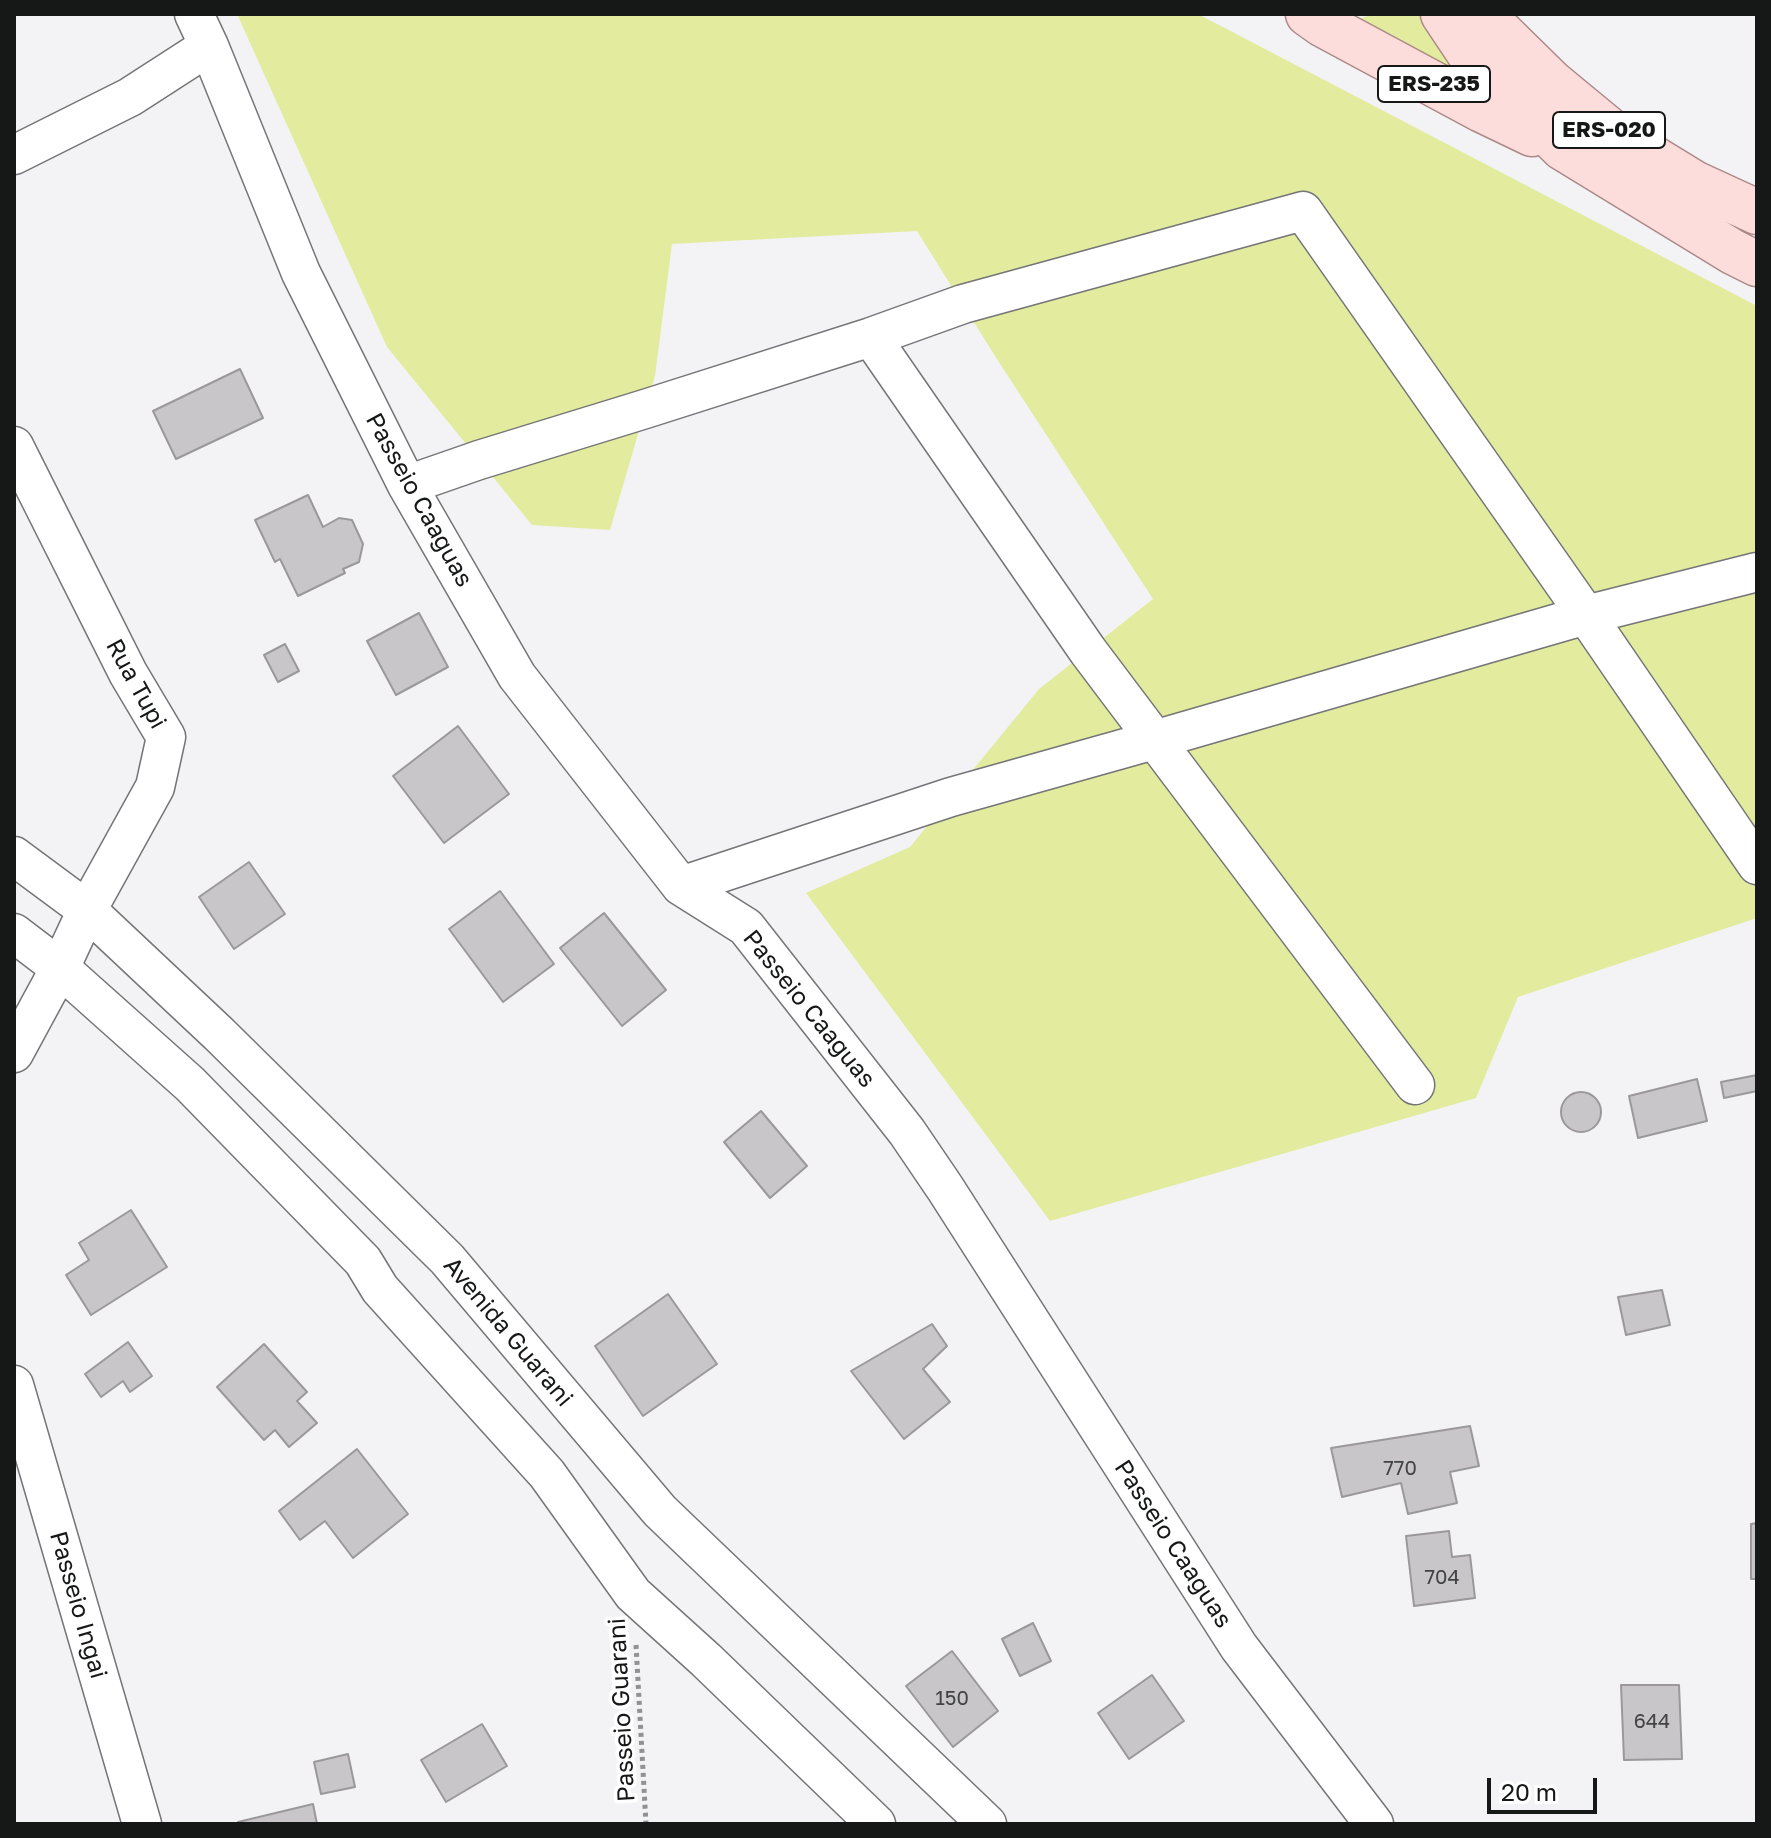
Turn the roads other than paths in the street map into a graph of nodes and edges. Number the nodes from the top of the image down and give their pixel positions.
1 (1308, 14) edge
2 (1443, 14) edge
3 (1487, 14) edge
4 (202, 30) edge
5 (1563, 148) junction
6 (14, 155) edge
7 (1757, 212) edge
8 (1757, 264) edge
9 (871, 337) junction
10 (14, 446) edge
11 (407, 485) junction
12 (1757, 572) edge
13 (1586, 615) junction
14 (1154, 740) junction
15 (14, 856) edge
16 (1757, 865) edge
17 (681, 886) junction
18 (87, 910) junction
19 (14, 933) edge
20 (60, 968) junction
21 (14, 1053) edge
22 (1415, 1085) dead end
23 (14, 1385) edge
24 (142, 1824) edge
25 (876, 1824) edge
26 (987, 1824) edge
27 (1374, 1824) edge

1 - 5 main road, ERS-235
2 - 5 main road, ERS-020
3 - 7 main road, ERS-020
4 - 6 street
4 - 11 street, Passeio Caaguas
5 - 8 main road, ERS-020
9 - 11 street
9 - 13 street
9 - 14 street
10 - 18 street, Rua Tupi
11 - 17 street, Passeio Caaguas
12 - 13 street
13 - 14 street
13 - 16 street
14 - 17 street
14 - 22 street
15 - 18 street, Avenida Guarani
17 - 27 street, Passeio Caaguas
18 - 20 street, Rua Tupi
18 - 26 street, Avenida Guarani
19 - 20 street
20 - 21 street, Rua Tupi
20 - 25 street
23 - 24 street, Passeio Ingai

